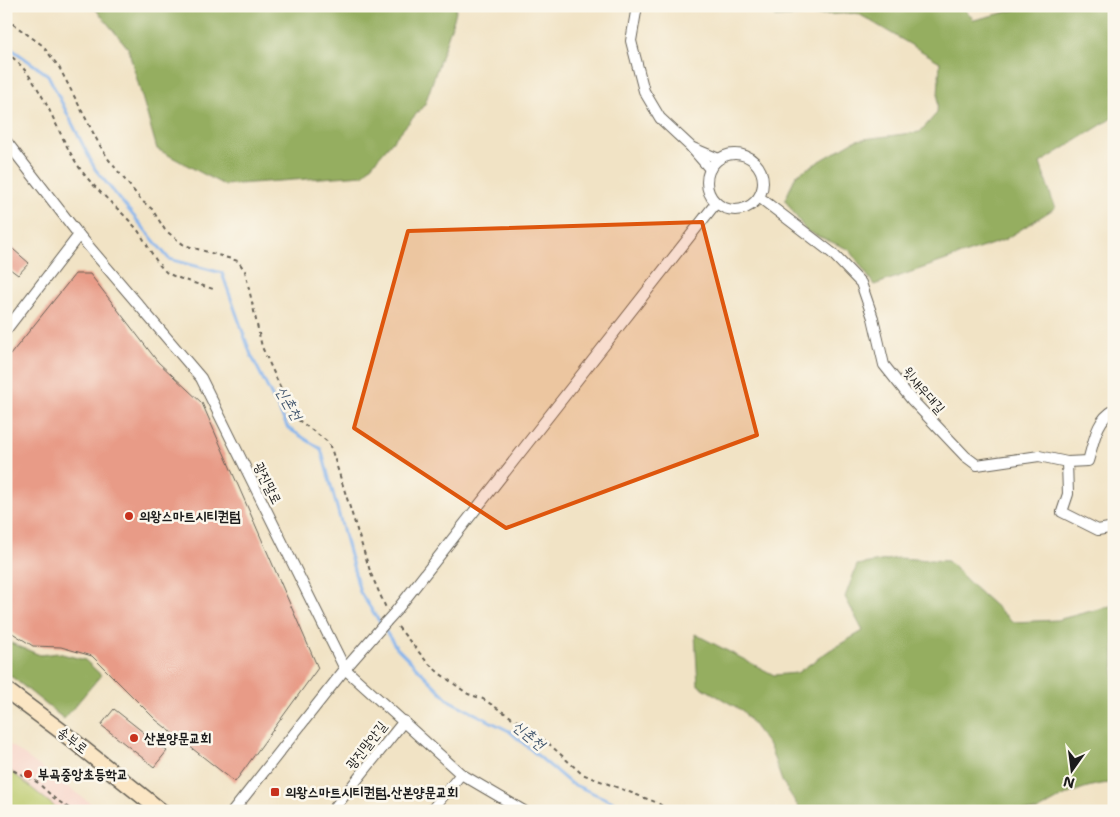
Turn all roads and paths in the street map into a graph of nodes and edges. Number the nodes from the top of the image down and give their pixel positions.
1 (637, 6) edge
2 (6, 19) edge
3 (6, 52) edge
4 (6, 141) edge
5 (690, 146) junction
6 (719, 159) junction
7 (710, 169) junction
8 (759, 197) junction
9 (716, 203) junction
10 (79, 235) junction
11 (216, 290) dead end
12 (250, 295) dead end
13 (6, 330) edge
14 (1114, 410) edge
15 (1067, 462) junction
16 (1114, 527) edge
17 (345, 668) junction
18 (6, 690) edge
19 (404, 721) junction
20 (6, 767) edge
21 (461, 774) junction
22 (73, 811) edge
23 (162, 811) edge
24 (233, 811) edge
25 (332, 811) edge
26 (430, 811) edge
27 (524, 811) edge

1 - 5 street
2 - 12 path
3 - 11 path
4 - 10 street, 광진말로
5 - 6 street
5 - 7 street
6 - 7 street
6 - 8 street
7 - 9 street
8 - 9 street
8 - 15 street, 윗새우대길
9 - 17 street, bridge
10 - 13 street
10 - 17 street, 광진말로
14 - 15 street, 윗새우대길
15 - 16 street
17 - 19 street, 광진말로
17 - 24 street
18 - 23 street, 송부로
19 - 21 street, 광진말로
19 - 25 street, 광진말안길
20 - 22 path
21 - 26 street
21 - 27 street, 광진말로

